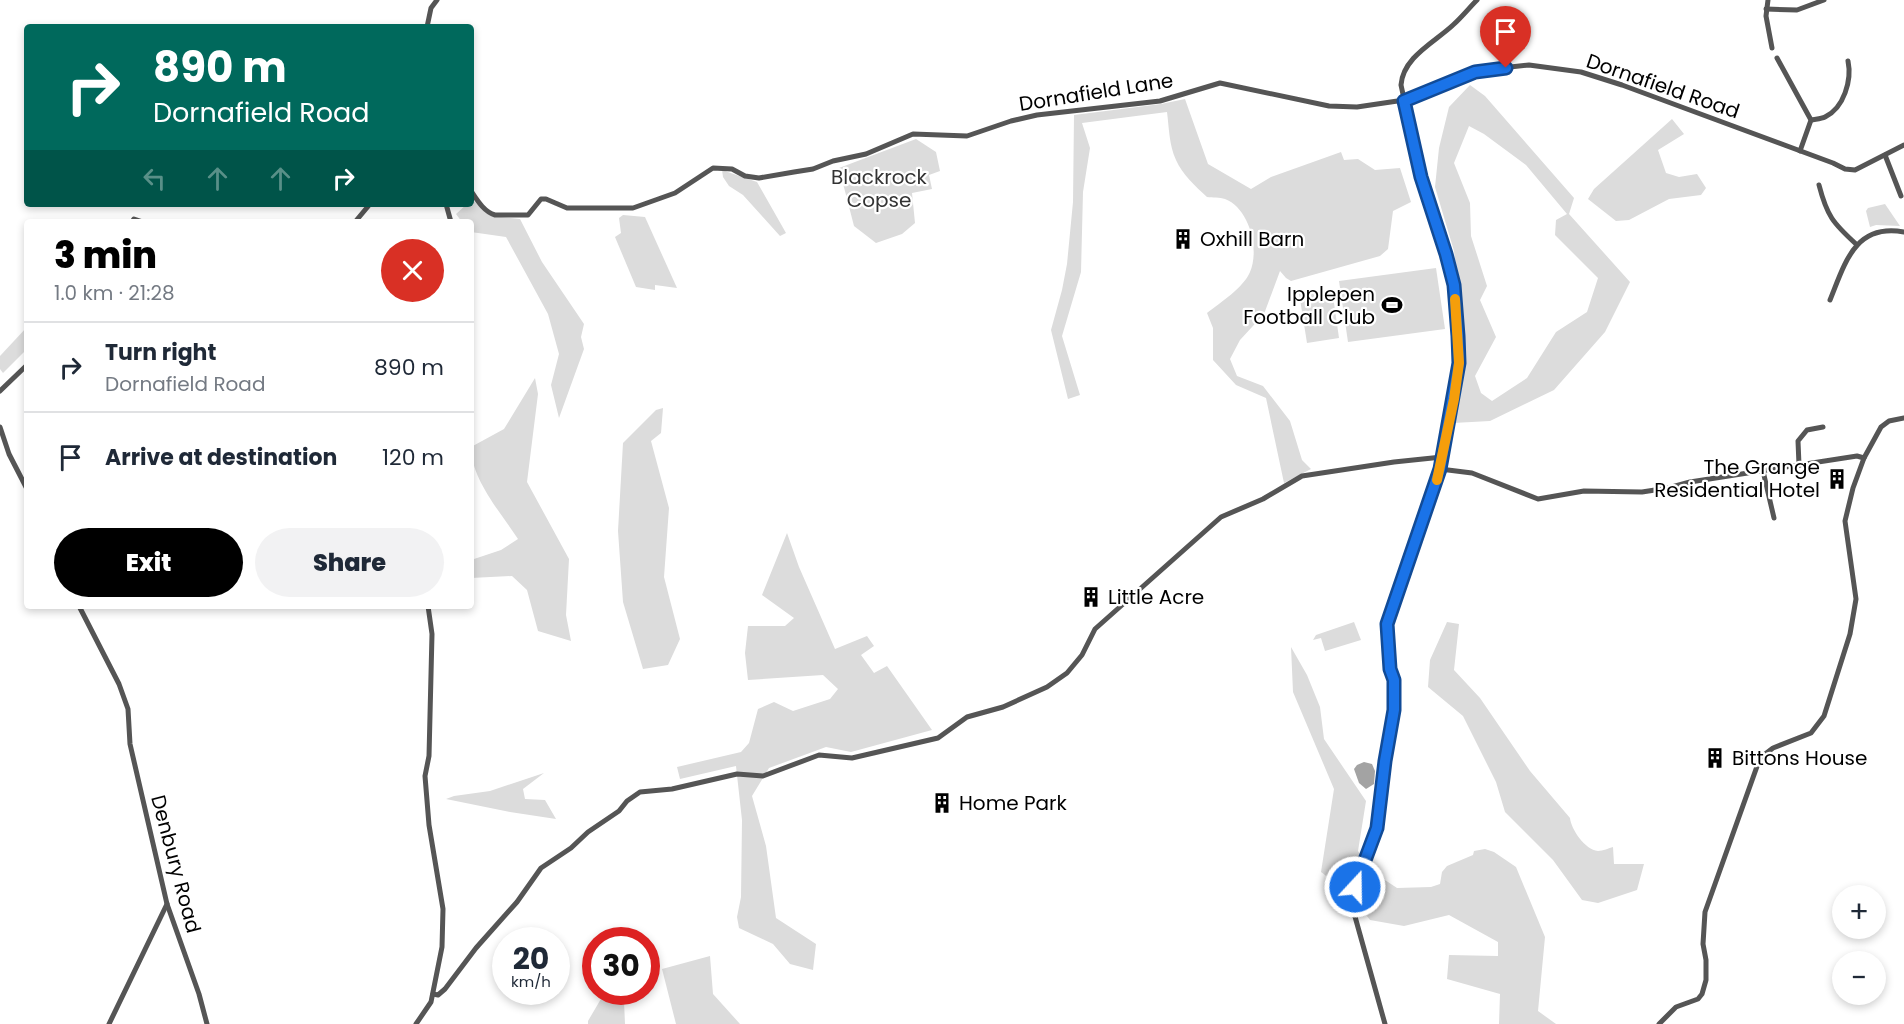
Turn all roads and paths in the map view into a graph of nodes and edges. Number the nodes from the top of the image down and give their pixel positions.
1 (437, 0) edge
2 (1476, 0) edge
3 (1768, 0) edge
4 (1824, 0) edge
5 (1766, 9) junction
6 (428, 24) edge
7 (1772, 48) dead end
8 (1777, 58) dead end
9 (1848, 61) dead end
10 (1404, 101) junction
11 (1811, 120) junction
12 (1904, 145) edge
13 (1800, 151) junction
14 (1885, 155) junction
15 (1819, 185) dead end
16 (474, 196) edge
17 (1901, 196) dead end
18 (367, 207) edge
19 (357, 219) edge
20 (1904, 232) edge
21 (1856, 244) junction
22 (1830, 300) dead end
23 (24, 368) edge
24 (0, 391) edge
25 (1904, 418) edge
26 (0, 427) edge
27 (1823, 427) dead end
28 (1442, 457) junction
29 (1863, 458) junction
30 (1799, 465) junction
31 (1440, 469) junction
32 (1763, 471) junction
33 (24, 483) edge
34 (1774, 518) dead end
35 (80, 609) edge
36 (428, 609) edge
37 (167, 904) junction
38 (433, 994) junction
39 (109, 1024) edge
40 (207, 1024) edge
41 (416, 1024) edge
42 (1385, 1024) edge
43 (1659, 1024) edge

1 - 6 street
2 - 10 street
3 - 5 street
4 - 5 street
5 - 7 street
8 - 11 street
9 - 11 street
10 - 13 street, Dornafield Road
10 - 16 street, Dornafield Lane
10 - 28 street
11 - 13 street
12 - 14 street, Dornafield Road
13 - 14 street, Dornafield Road
14 - 17 street
15 - 21 street
18 - 19 street
20 - 21 street
21 - 22 street
23 - 24 street
25 - 29 street
26 - 33 street
27 - 30 street
28 - 31 street
28 - 38 street
29 - 30 street
29 - 43 street
30 - 32 street
31 - 32 street
31 - 42 street
32 - 34 street
35 - 37 street, Denbury Road
36 - 38 street
37 - 39 street
37 - 40 street, Denbury Road
38 - 41 street

